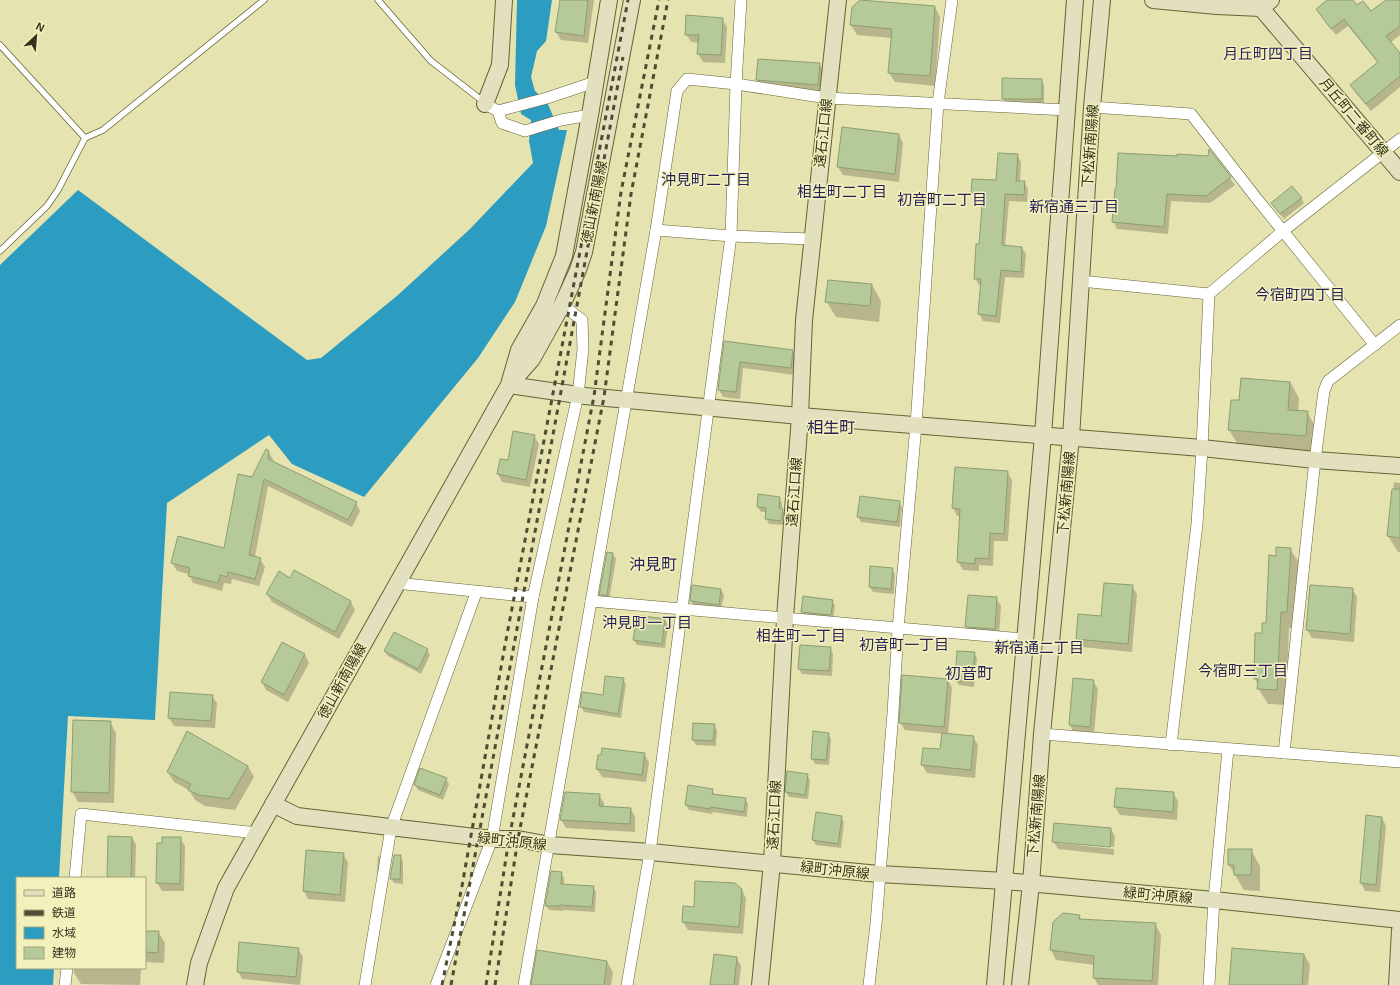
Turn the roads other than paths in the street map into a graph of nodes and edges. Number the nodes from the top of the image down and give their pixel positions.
1 (264, 0) edge
2 (378, 0) edge
3 (504, 0) edge
4 (609, 0) edge
5 (632, 0) edge
6 (741, 0) edge
7 (838, 0) edge
8 (952, 0) edge
9 (1075, 0) edge
10 (1102, 0) edge
11 (1153, 0) edge
12 (1266, 4) edge
13 (0, 45) edge
14 (594, 82) junction
15 (736, 84) junction
16 (827, 98) junction
17 (938, 103) junction
18 (492, 107) junction
19 (1092, 107) junction
20 (1067, 110) junction
21 (590, 116) junction
22 (85, 138) junction
23 (1400, 139) edge
24 (1384, 152) junction
25 (1400, 172) edge
26 (656, 230) junction
27 (1283, 231) junction
28 (731, 236) junction
29 (812, 238) junction
30 (0, 251) edge
31 (1081, 281) junction
32 (1209, 294) junction
33 (562, 305) junction
34 (1400, 325) edge
35 (1375, 345) junction
36 (509, 385) junction
37 (578, 395) junction
38 (625, 399) junction
39 (709, 407) junction
40 (800, 416) junction
41 (916, 425) junction
42 (1043, 435) junction
43 (1071, 437) junction
44 (1202, 448) junction
45 (1315, 460) junction
46 (1400, 466) edge
47 (396, 584) junction
48 (476, 592) junction
49 (533, 597) junction
50 (591, 601) junction
51 (681, 609) junction
52 (785, 618) junction
53 (898, 629) junction
54 (1024, 639) junction
55 (1042, 734) junction
56 (1171, 745) junction
57 (1228, 749) junction
58 (1284, 753) junction
59 (1400, 762) edge
60 (273, 804) junction
61 (391, 828) junction
62 (257, 833) junction
63 (492, 839) junction
64 (550, 845) junction
65 (650, 852) junction
66 (772, 863) junction
67 (879, 874) junction
68 (75, 877) edge
69 (1005, 882) junction
70 (1031, 884) junction
71 (1214, 900) junction
72 (1400, 920) edge
73 (1400, 930) edge
74 (66, 969) edge
75 (65, 985) edge
76 (195, 985) edge
77 (365, 985) edge
78 (436, 985) edge
79 (524, 985) edge
80 (627, 985) edge
81 (760, 985) edge
82 (869, 985) edge
83 (995, 985) edge
84 (1020, 985) edge
85 (1209, 985) edge
86 (1396, 985) edge

1 - 22 lane
2 - 18 lane
3 - 18 street
4 - 14 street, 徳山新南陽線
5 - 33 street, 徳山新南陽線
6 - 15 street
7 - 16 street, 遠石江口線
8 - 17 street
9 - 20 street, 下松新南陽線
10 - 19 street, 下松新南陽線
11 - 12 street
12 - 24 street, 月丘町二番町線
13 - 22 lane
14 - 18 street
14 - 21 street, 徳山新南陽線
15 - 16 street
15 - 26 street
15 - 28 street
16 - 17 street
16 - 29 street, 遠石江口線
17 - 20 street
17 - 41 street
18 - 21 street
19 - 27 street
19 - 31 street, 下松新南陽線
20 - 42 street, 下松新南陽線
21 - 36 street, 徳山新南陽線
22 - 30 lane
23 - 24 street
24 - 25 street, 月丘町二番町線
24 - 27 street
26 - 28 street
26 - 38 street
27 - 32 street
27 - 35 street
28 - 29 street
28 - 39 street
29 - 40 street, 遠石江口線
31 - 32 street
31 - 43 street, 下松新南陽線
32 - 44 street
33 - 36 street, 徳山新南陽線
33 - 37 street
34 - 35 street
35 - 45 street
36 - 37 street
36 - 47 street, 徳山新南陽線
37 - 38 street
37 - 49 street
38 - 39 street
38 - 50 street
39 - 40 street
39 - 51 street
40 - 41 street
40 - 52 street, 遠石江口線
41 - 42 street
41 - 53 street
42 - 43 street
42 - 54 street, 下松新南陽線
43 - 44 street
43 - 55 street, 下松新南陽線
44 - 45 street
44 - 56 street
45 - 46 street
45 - 58 street
47 - 48 street
47 - 60 street, 徳山新南陽線
48 - 49 street
48 - 61 street
49 - 63 street
50 - 51 street
50 - 64 street
51 - 52 street
51 - 65 street
52 - 53 street
52 - 66 street, 遠石江口線
53 - 54 street
53 - 67 street
54 - 69 street, 下松新南陽線
55 - 56 street
55 - 70 street, 下松新南陽線
56 - 57 street
57 - 58 street
57 - 71 street
58 - 59 street
60 - 61 street, 緑町沖原線
60 - 62 street, 徳山新南陽線
61 - 63 street, 緑町沖原線
61 - 77 street
62 - 68 street
62 - 76 street, 徳山新南陽線
63 - 64 street, 緑町沖原線
63 - 78 street
64 - 65 street, 緑町沖原線
64 - 79 street
65 - 66 street, 緑町沖原線
65 - 80 street
66 - 67 street, 緑町沖原線
66 - 81 street, 遠石江口線
67 - 69 street, 緑町沖原線
67 - 82 street
69 - 70 street, 緑町沖原線
69 - 83 street, 下松新南陽線
70 - 71 street, 緑町沖原線
70 - 84 street, 下松新南陽線
71 - 72 street, 緑町沖原線
71 - 85 street
73 - 86 street
74 - 75 street

